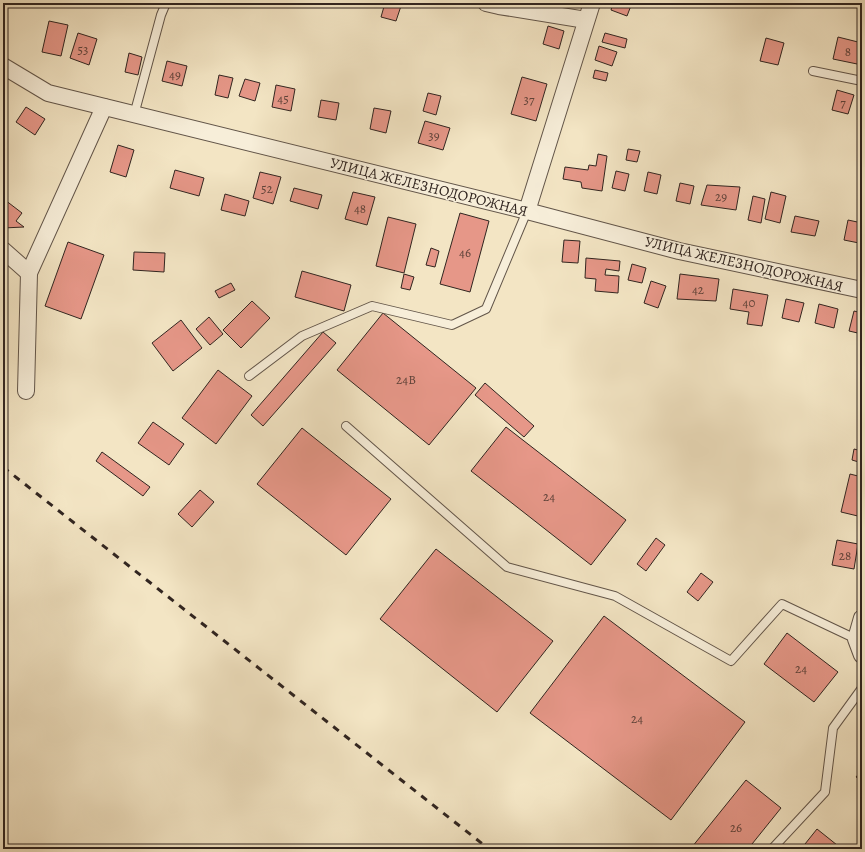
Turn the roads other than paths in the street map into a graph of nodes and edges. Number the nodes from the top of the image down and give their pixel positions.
1 (166, 3) edge
2 (486, 3) edge
3 (592, 3) edge
4 (586, 20) junction
5 (3, 66) edge
6 (812, 71) dead end
7 (862, 81) edge
8 (104, 107) junction
9 (134, 115) junction
10 (527, 211) junction
11 (3, 250) edge
12 (29, 273) junction
13 (862, 290) edge
14 (249, 376) dead end
15 (26, 391) dead end
16 (346, 426) dead end
17 (862, 618) edge
18 (856, 639) junction
19 (862, 655) edge
20 (862, 688) edge
21 (772, 849) edge

1 - 9 lane
2 - 4 street
3 - 4 street
4 - 10 street
5 - 8 street, УЛИЦА ЖЕЛЕЗНОДОРОЖНАЯ
6 - 7 lane
8 - 9 street, УЛИЦА ЖЕЛЕЗНОДОРОЖНАЯ
8 - 12 street
9 - 10 street, УЛИЦА ЖЕЛЕЗНОДОРОЖНАЯ
10 - 13 street, УЛИЦА ЖЕЛЕЗНОДОРОЖНАЯ
10 - 14 lane
11 - 12 street
12 - 15 street
16 - 18 lane
17 - 18 street
18 - 19 street
20 - 21 lane

